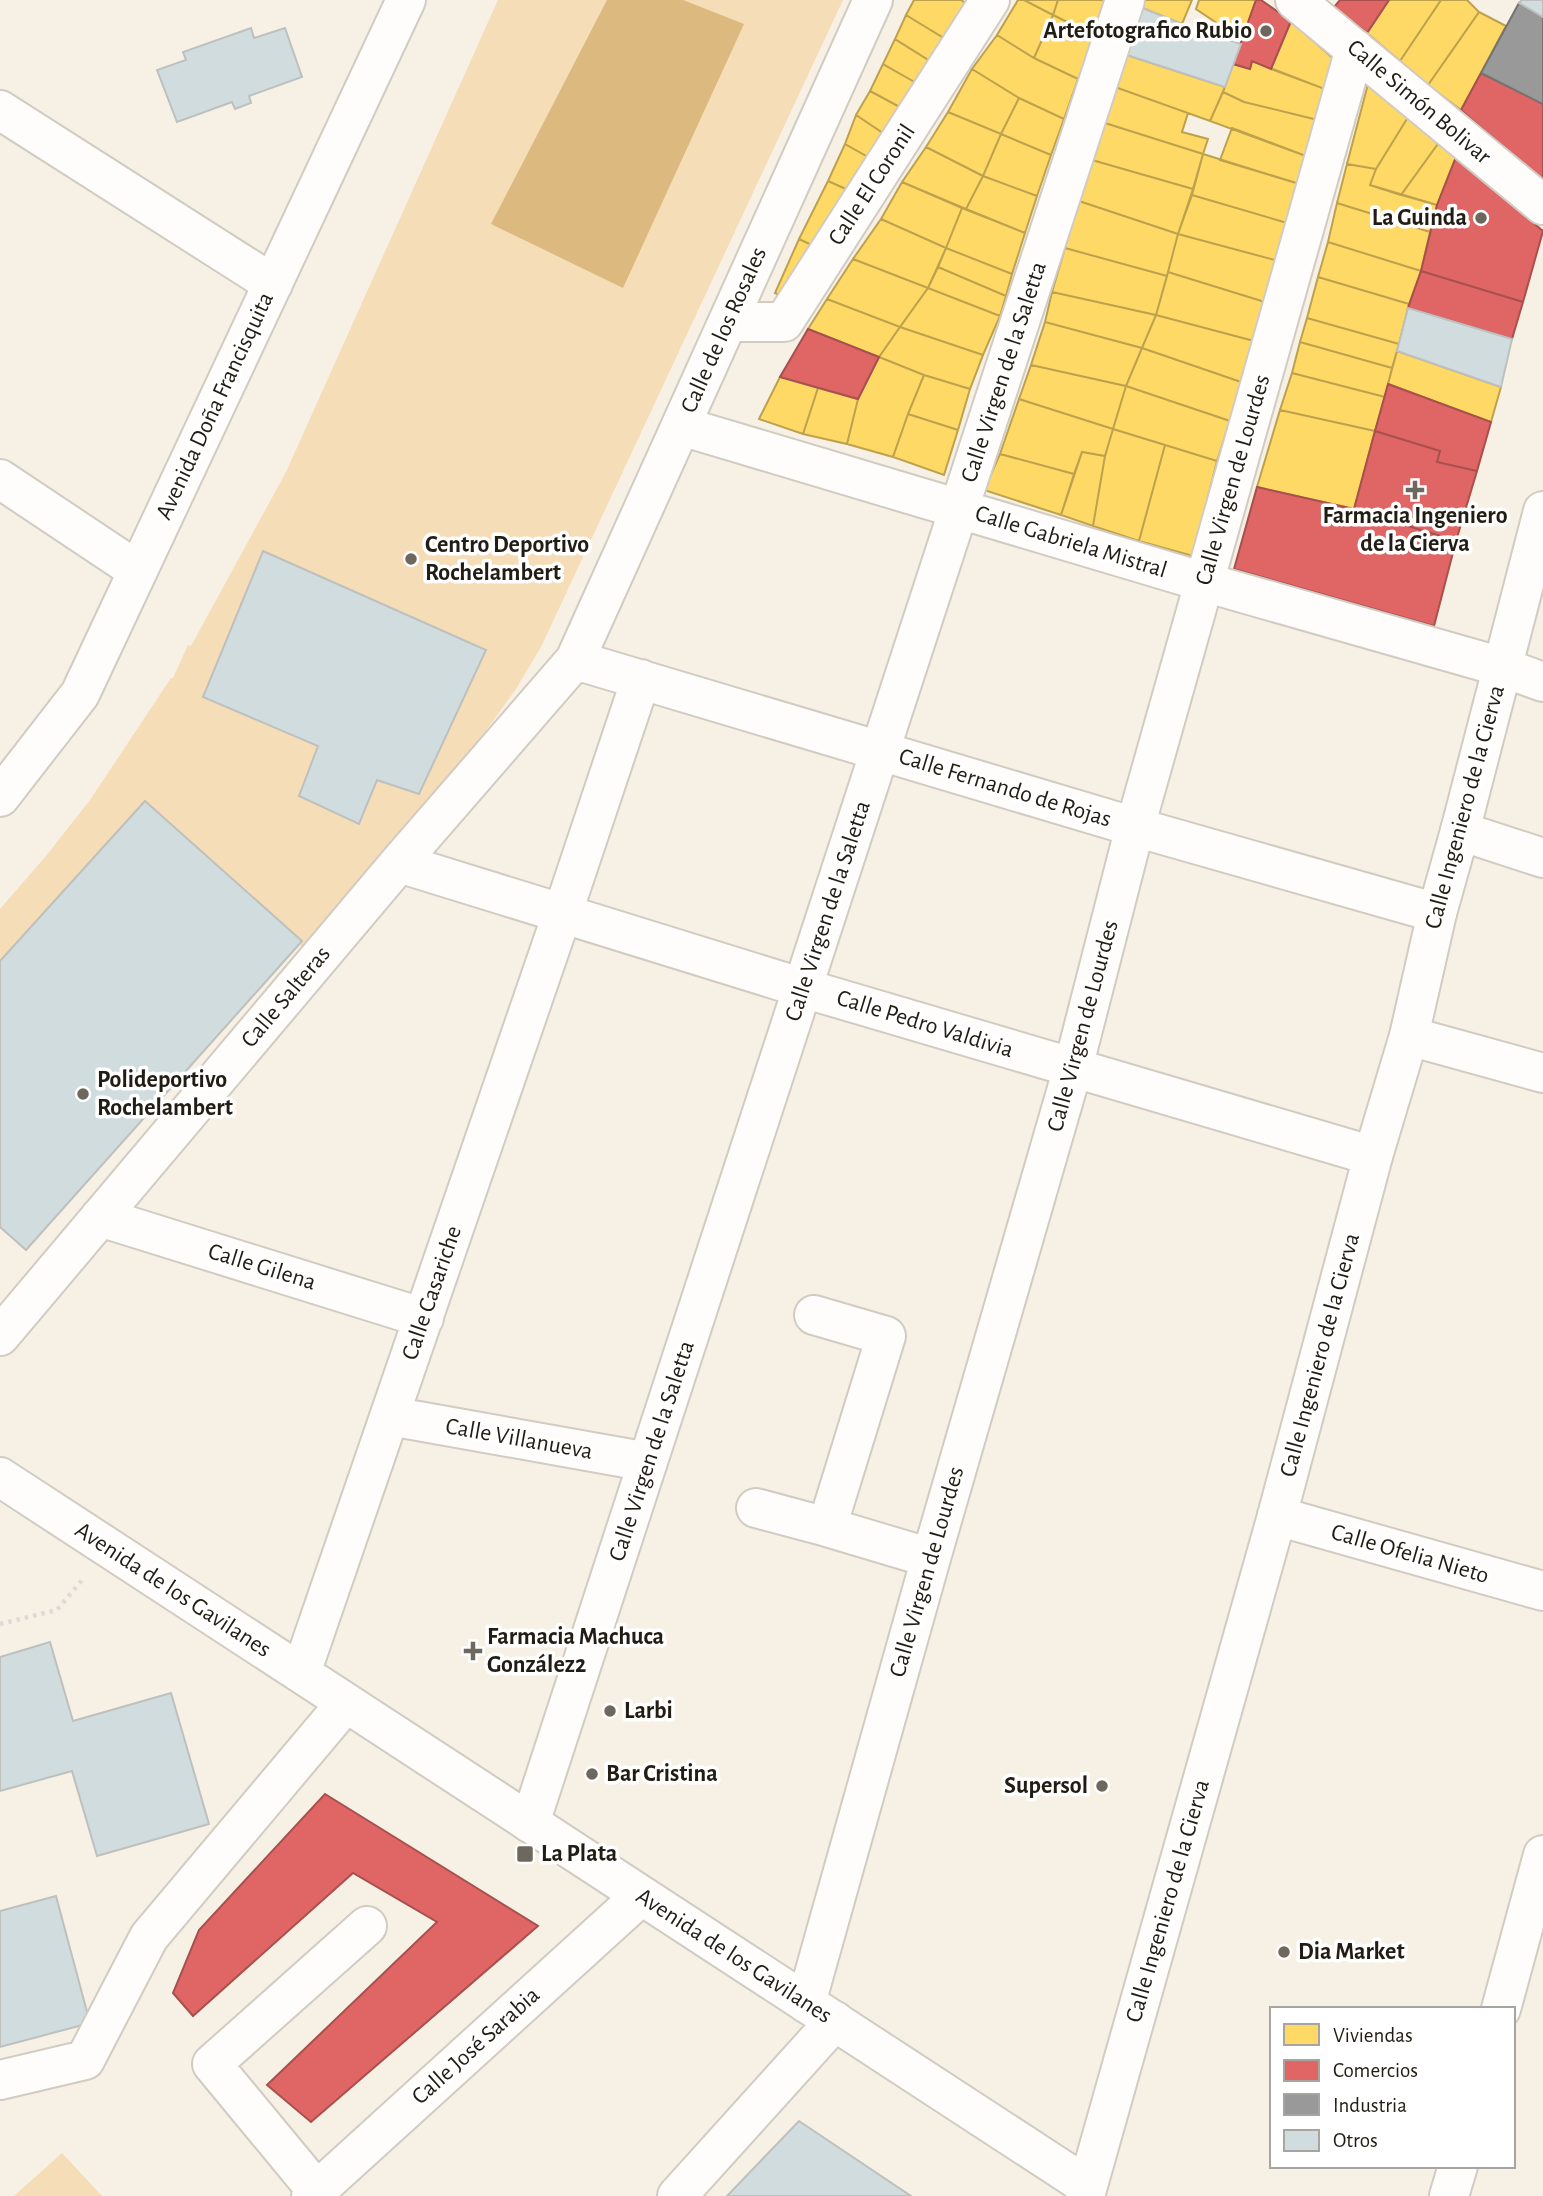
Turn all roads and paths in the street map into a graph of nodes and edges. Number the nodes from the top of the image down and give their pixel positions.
1 (406, 0) edge
2 (873, 0) edge
3 (990, 0) edge
4 (1125, 0) edge
5 (1295, 0) edge
6 (1355, 49) junction
7 (0, 110) edge
8 (1543, 205) edge
9 (273, 284) junction
10 (728, 321) junction
11 (681, 426) junction
12 (0, 479) edge
13 (960, 509) junction
14 (1543, 510) edge
15 (138, 570) junction
16 (1204, 582) junction
17 (575, 660) junction
18 (1502, 667) junction
19 (641, 679) junction
20 (1543, 682) edge
21 (880, 751) junction
22 (0, 797) edge
23 (1135, 827) junction
24 (1460, 831) junction
25 (1543, 858) edge
26 (399, 863) junction
27 (563, 913) junction
28 (1437, 913) junction
29 (803, 988) junction
30 (1409, 1036) junction
31 (1073, 1068) junction
32 (1543, 1073) edge
33 (1373, 1156) junction
34 (100, 1217) junction
35 (814, 1315) dead end
36 (424, 1318) junction
37 (0, 1336) edge
38 (390, 1416) junction
39 (648, 1462) junction
40 (0, 1477) edge
41 (756, 1508) dead end
42 (1277, 1516) junction
43 (827, 1527) junction
44 (110, 1547) junction
45 (931, 1558) junction
46 (1543, 1591) edge
47 (0, 1624) edge
48 (301, 1673) junction
49 (345, 1704) junction
50 (530, 1823) junction
51 (1543, 1855) edge
52 (641, 1896) junction
53 (367, 1926) dead end
54 (1502, 2007) edge
55 (820, 2012) junction
56 (0, 2080) edge
57 (1457, 2168) edge
58 (1086, 2191) edge
59 (314, 2194) edge
60 (677, 2196) edge
61 (1450, 2196) edge

1 - 9 street, Avenida Doña Francisquita
2 - 10 street, Calle de los Rosales
3 - 10 street, Calle El Coronil
4 - 13 street, Calle Virgen de la Saletta
5 - 6 street, Calle Simón Bolivar
6 - 8 street, Calle Simón Bolivar
6 - 16 street, Calle Virgen de Lourdes
7 - 9 street
9 - 15 street, Avenida Doña Francisquita
10 - 11 street, Calle de los Rosales
11 - 13 street, Calle Gabriela Mistral
11 - 17 street, Calle de los Rosales
12 - 15 street
13 - 16 street, Calle Gabriela Mistral
13 - 21 street, Calle Virgen de la Saletta
14 - 18 street, Calle Ingeniero de la Cierva
15 - 22 street, Avenida Doña Francisquita
16 - 18 street, Calle Gabriela Mistral
16 - 23 street, Calle Virgen de Lourdes
17 - 19 street, Calle Fernando de Rojas
17 - 26 street, Calle Salteras
18 - 20 street, Calle Gabriela Mistral
18 - 24 street, Calle Ingeniero de la Cierva
19 - 21 street, Calle Fernando de Rojas
19 - 27 street, Calle Casariche
21 - 23 street, Calle Fernando de Rojas
21 - 29 street, Calle Virgen de la Saletta
23 - 28 street, Calle Fernando de Rojas
23 - 31 street, Calle Virgen de Lourdes
24 - 25 street
24 - 28 street, Calle Ingeniero de la Cierva
26 - 27 street, Calle Pedro Valdivia
26 - 34 street, Calle Salteras
27 - 29 street, Calle Pedro Valdivia
27 - 36 street, Calle Casariche
28 - 30 street, Calle Ingeniero de la Cierva
29 - 31 street, Calle Pedro Valdivia
29 - 39 street, Calle Virgen de la Saletta
30 - 32 street
30 - 33 street, Calle Ingeniero de la Cierva
31 - 33 street, Calle Pedro Valdivia
31 - 45 street, Calle Virgen de Lourdes
33 - 42 street, Calle Ingeniero de la Cierva
34 - 36 street, Calle Gilena
34 - 37 street, Calle Salteras
35 - 43 street
36 - 38 street, Calle Casariche
38 - 39 street, Calle Villanueva
38 - 48 street, Calle Casariche
39 - 50 street, Calle Virgen de la Saletta
40 - 44 street, Avenida de los Gavilanes
41 - 43 street
42 - 46 street, Calle Ofelia Nieto
42 - 58 street, Calle Ingeniero de la Cierva
43 - 45 street
44 - 47 path
44 - 48 street, Avenida de los Gavilanes
45 - 55 street, Calle Virgen de Lourdes
48 - 49 street, Avenida de los Gavilanes
49 - 50 street, Avenida de los Gavilanes
49 - 56 street
50 - 52 street, Avenida de los Gavilanes
51 - 54 street
52 - 55 street, Avenida de los Gavilanes
52 - 59 street, Calle José Sarabia
53 - 59 street
55 - 58 street, Avenida de los Gavilanes
55 - 60 street
57 - 61 street

